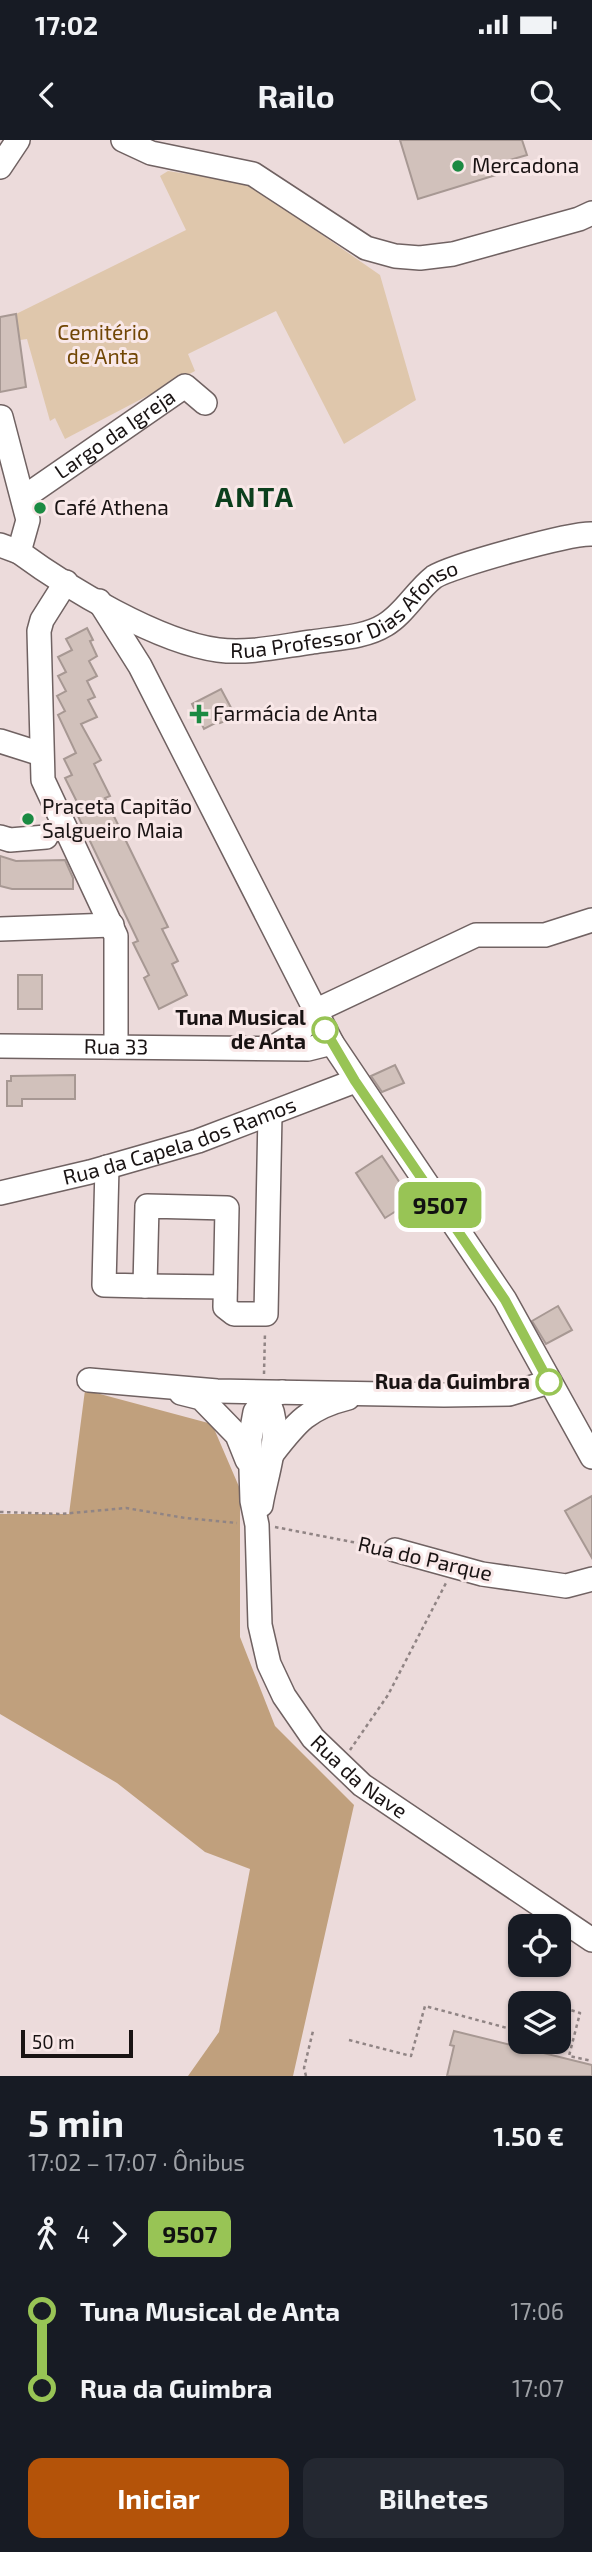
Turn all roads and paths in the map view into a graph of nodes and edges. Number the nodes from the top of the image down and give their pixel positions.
1 (18, 140) edge
2 (123, 140) edge
3 (0, 167) edge
4 (580, 220) edge
5 (205, 403) dead end
6 (1, 417) edge
7 (23, 498) junction
8 (592, 534) edge
9 (9, 549) edge
10 (66, 582) junction
11 (99, 601) junction
12 (142, 626) junction
13 (169, 636) junction
14 (131, 652) junction
15 (0, 741) edge
16 (41, 754) junction
17 (0, 837) edge
18 (46, 837) dead end
19 (592, 920) edge
20 (112, 925) junction
21 (0, 929) edge
22 (315, 1011) junction
23 (332, 1043) junction
24 (0, 1046) edge
25 (116, 1047) junction
26 (272, 1048) junction
27 (355, 1081) junction
28 (270, 1114) junction
29 (107, 1167) junction
30 (0, 1193) edge
31 (145, 1286) junction
32 (225, 1287) junction
33 (265, 1314) junction
34 (89, 1380) dead end
35 (549, 1382) junction
36 (163, 1388) junction
37 (265, 1393) junction
38 (368, 1393) junction
39 (273, 1453) junction
40 (592, 1457) edge
41 (251, 1476) junction
42 (0, 1512) edge
43 (257, 1525) junction
44 (395, 1550) joint
45 (452, 1566) junction
46 (592, 1579) edge
47 (340, 1764) junction
48 (592, 1940) edge
49 (571, 2011) edge
50 (508, 2028) edge
51 (313, 2031) dead end
52 (349, 2040) dead end
53 (571, 2048) edge
54 (570, 2054) edge
55 (592, 2061) edge
56 (306, 2076) edge

1 - 3 street
2 - 4 street
5 - 7 street, Largo da Igreja
6 - 7 street
7 - 9 street
8 - 13 street, Rua Professor Dias Afonso
9 - 10 street, Rua Professor Dias Afonso
10 - 11 street, Rua Professor Dias Afonso
10 - 16 street
11 - 12 street, Rua Professor Dias Afonso
11 - 14 street
12 - 13 street, Rua Professor Dias Afonso
12 - 14 street
13 - 14 street
14 - 22 street
15 - 16 street
16 - 20 street
17 - 18 street
19 - 22 street
20 - 21 street
20 - 25 street
22 - 23 street
22 - 26 street
23 - 26 street, Rua 33
23 - 27 street
24 - 25 street, Rua 33
25 - 26 street, Rua 33
27 - 28 street, Rua da Capela dos Ramos
27 - 35 street
28 - 29 street, Rua da Capela dos Ramos
28 - 33 street
29 - 30 street, Rua da Capela dos Ramos
29 - 31 street
31 - 32 street
31 - 32 street
32 - 33 street
33 - 37 path
34 - 36 street, Rua da Nave
35 - 38 street, Rua da Nave
35 - 40 street
36 - 37 street, Rua da Nave
36 - 41 street, Rua da Nave
37 - 38 street, Rua da Nave
37 - 39 street, Rua da Nave
37 - 41 street, Rua da Nave
38 - 39 street, Rua da Nave
39 - 43 street, Rua da Nave
41 - 43 street, Rua da Nave
42 - 43 path, Rua do Parque
43 - 44 path, Rua do Parque
43 - 47 street, Rua da Nave
44 - 45 street, Rua do Parque
45 - 46 street, Rua do Parque
45 - 47 path
47 - 48 street, Rua da Nave
49 - 53 path
50 - 52 path
51 - 56 path
54 - 55 path

